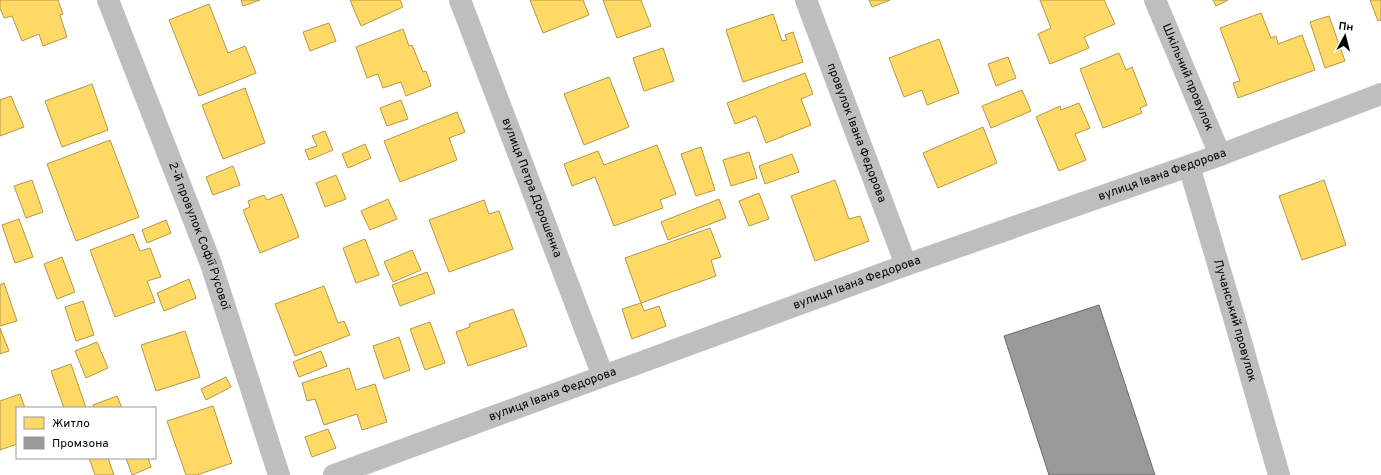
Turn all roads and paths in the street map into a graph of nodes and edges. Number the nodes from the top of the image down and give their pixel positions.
1 (108, 0) edge
2 (460, 0) edge
3 (806, 0) edge
4 (1154, 0) edge
5 (1381, 94) edge
6 (1220, 155) junction
7 (1189, 166) junction
8 (906, 265) junction
9 (603, 376) junction
10 (279, 475) edge
11 (334, 475) edge
12 (1279, 475) edge

1 - 10 street, 2-й провулок Софії Русової
2 - 9 street, вулиця Петра Дорошенка
3 - 8 street, провулок Івана Федорова
4 - 6 street, Шкільний провулок
5 - 6 street, вулиця Івана Федорова
6 - 7 street, вулиця Івана Федорова
7 - 8 street, вулиця Івана Федорова
7 - 12 street, Лучанський провулок
8 - 9 street, вулиця Івана Федорова
9 - 11 street, вулиця Івана Федорова

